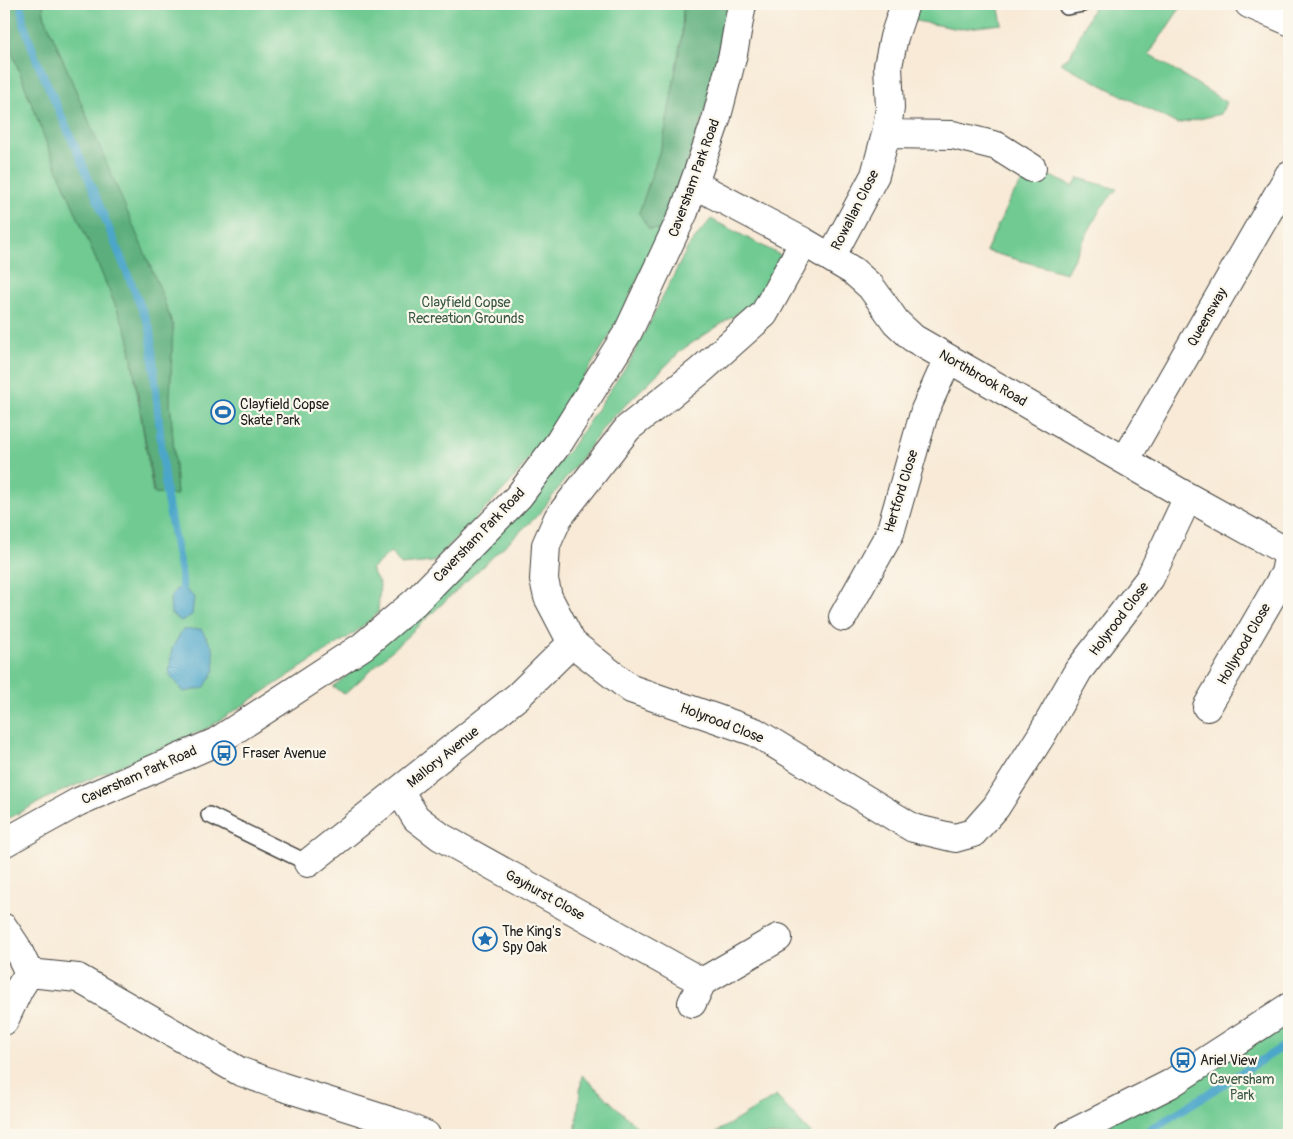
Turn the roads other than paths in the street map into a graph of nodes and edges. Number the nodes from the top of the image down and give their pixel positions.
1 (742, 4) edge
2 (905, 4) edge
3 (1083, 4) edge
4 (1249, 4) edge
5 (1067, 7) dead end
6 (1289, 21) edge
7 (886, 134) junction
8 (1032, 168) dead end
9 (1289, 175) edge
10 (694, 184) junction
11 (804, 242) junction
12 (831, 257) junction
13 (948, 359) junction
14 (1126, 459) junction
15 (1188, 497) junction
16 (1289, 553) edge
17 (843, 617) dead end
18 (572, 644) junction
19 (1207, 707) dead end
20 (400, 792) junction
21 (209, 815) dead end
22 (4, 843) edge
23 (308, 863) joint
24 (4, 928) edge
25 (778, 938) dead end
26 (29, 973) junction
27 (1289, 1007) edge
28 (4, 1021) edge
29 (426, 1135) edge
30 (1069, 1135) edge

1 - 10 street, Caversham Park Road
2 - 7 street, Rowallan Close
3 - 5 lane
4 - 6 street
7 - 8 street
7 - 12 street, Rowallan Close
9 - 14 street, Queensway
10 - 11 street, Northbrook Road
10 - 22 street, Caversham Park Road
11 - 12 street, Northbrook Road
11 - 18 street, Holyrood Close
12 - 13 street, Northbrook Road
13 - 14 street, Northbrook Road
13 - 17 street, Hertford Close
14 - 15 street, Northbrook Road
15 - 16 street, Northbrook Road
15 - 18 street, Holyrood Close
16 - 19 street, Hollyrood Close
18 - 20 street, Mallory Avenue
20 - 23 street, Mallory Avenue
20 - 25 street, Gayhurst Close
21 - 23 lane
24 - 26 street
26 - 28 street
26 - 29 street
27 - 30 street

